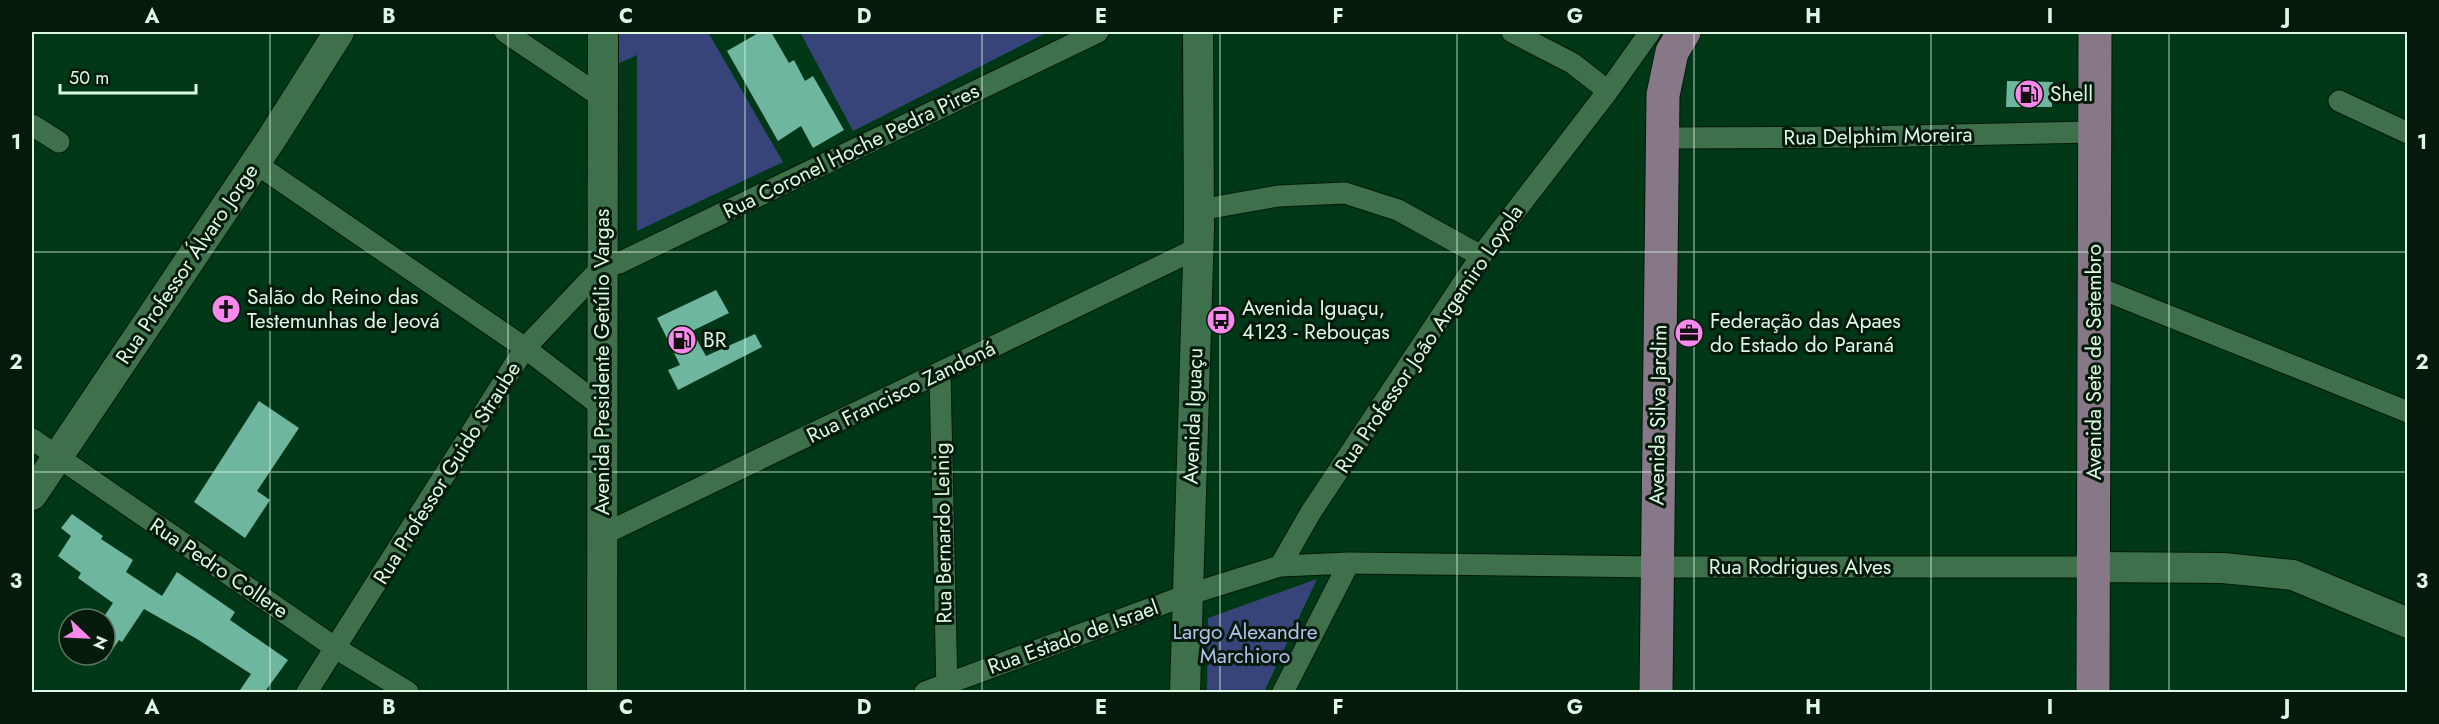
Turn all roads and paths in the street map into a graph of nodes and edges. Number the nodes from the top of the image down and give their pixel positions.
1 (339, 32) edge
2 (505, 32) edge
3 (603, 32) edge
4 (1098, 32) edge
5 (1198, 32) edge
6 (1512, 32) edge
7 (1650, 32) edge
8 (1684, 32) edge
9 (2095, 32) edge
10 (1608, 91) junction
11 (603, 98) junction
12 (2339, 101) dead end
13 (32, 125) edge
14 (2094, 132) junction
15 (2408, 133) edge
16 (1661, 138) junction
17 (58, 142) dead end
18 (255, 163) junction
19 (1199, 210) junction
20 (1198, 248) junction
21 (1481, 256) junction
22 (603, 267) junction
23 (2094, 286) junction
24 (525, 348) junction
25 (940, 374) junction
26 (602, 407) junction
27 (2408, 412) edge
28 (32, 439) edge
29 (57, 457) junction
30 (32, 495) edge
31 (602, 535) junction
32 (1348, 563) junction
33 (1280, 566) junction
34 (1657, 567) junction
35 (2093, 567) junction
36 (1187, 595) junction
37 (2408, 623) edge
38 (337, 649) junction
39 (947, 688) edge
40 (307, 693) edge
41 (408, 693) edge
42 (602, 693) edge
43 (925, 693) edge
44 (1185, 693) edge
45 (1282, 693) edge
46 (1656, 693) edge
47 (2093, 693) edge

1 - 18 main road, Rua Professor Álvaro Jorge
2 - 11 street
3 - 11 main road, Avenida Presidente Getúlio Vargas
4 - 22 street, Rua Coronel Hoche Pedra Pires
5 - 19 main road, Avenida Iguaçu
6 - 10 street
7 - 10 street, Rua Professor João Argemiro Loyola
8 - 16 main road
9 - 14 main road, Avenida Sete de Setembro
10 - 21 street, Rua Professor João Argemiro Loyola
11 - 22 main road, Avenida Presidente Getúlio Vargas
12 - 15 street
13 - 17 street
14 - 16 street, Rua Delphim Moreira
14 - 23 main road, Avenida Sete de Setembro
16 - 34 main road, Avenida Silva Jardim
18 - 24 street
18 - 29 main road, Rua Professor Álvaro Jorge
19 - 20 main road, Avenida Iguaçu
19 - 21 street
20 - 25 street, Rua Francisco Zandoná
20 - 36 main road, Avenida Iguaçu
21 - 33 street, Rua Professor João Argemiro Loyola
22 - 24 street, Rua Professor Guido Straube
22 - 26 main road, Avenida Presidente Getúlio Vargas
23 - 27 street
23 - 35 main road, Avenida Sete de Setembro
24 - 26 street
24 - 38 street, Rua Professor Guido Straube
25 - 31 street, Rua Francisco Zandoná
25 - 39 street, Rua Bernardo Leinig
26 - 31 main road, Avenida Presidente Getúlio Vargas
28 - 29 street, Rua Pedro Collere
29 - 30 main road, Rua Professor Álvaro Jorge
29 - 38 street, Rua Pedro Collere
31 - 42 main road, Avenida Presidente Getúlio Vargas
32 - 33 street, Rua Rodrigues Alves
32 - 34 street, Rua Rodrigues Alves
32 - 45 street
33 - 36 street, Rua Rodrigues Alves
34 - 35 street, Rua Rodrigues Alves
34 - 46 main road, Avenida Silva Jardim
35 - 37 main road, Rua Rodrigues Alves
35 - 47 main road, Avenida Sete de Setembro
36 - 39 street, Rua Estado de Israel
36 - 44 main road, Avenida Iguaçu
38 - 40 street, Rua Professor Guido Straube
38 - 41 street, Rua Pedro Collere
39 - 43 street, Rua Estado de Israel

